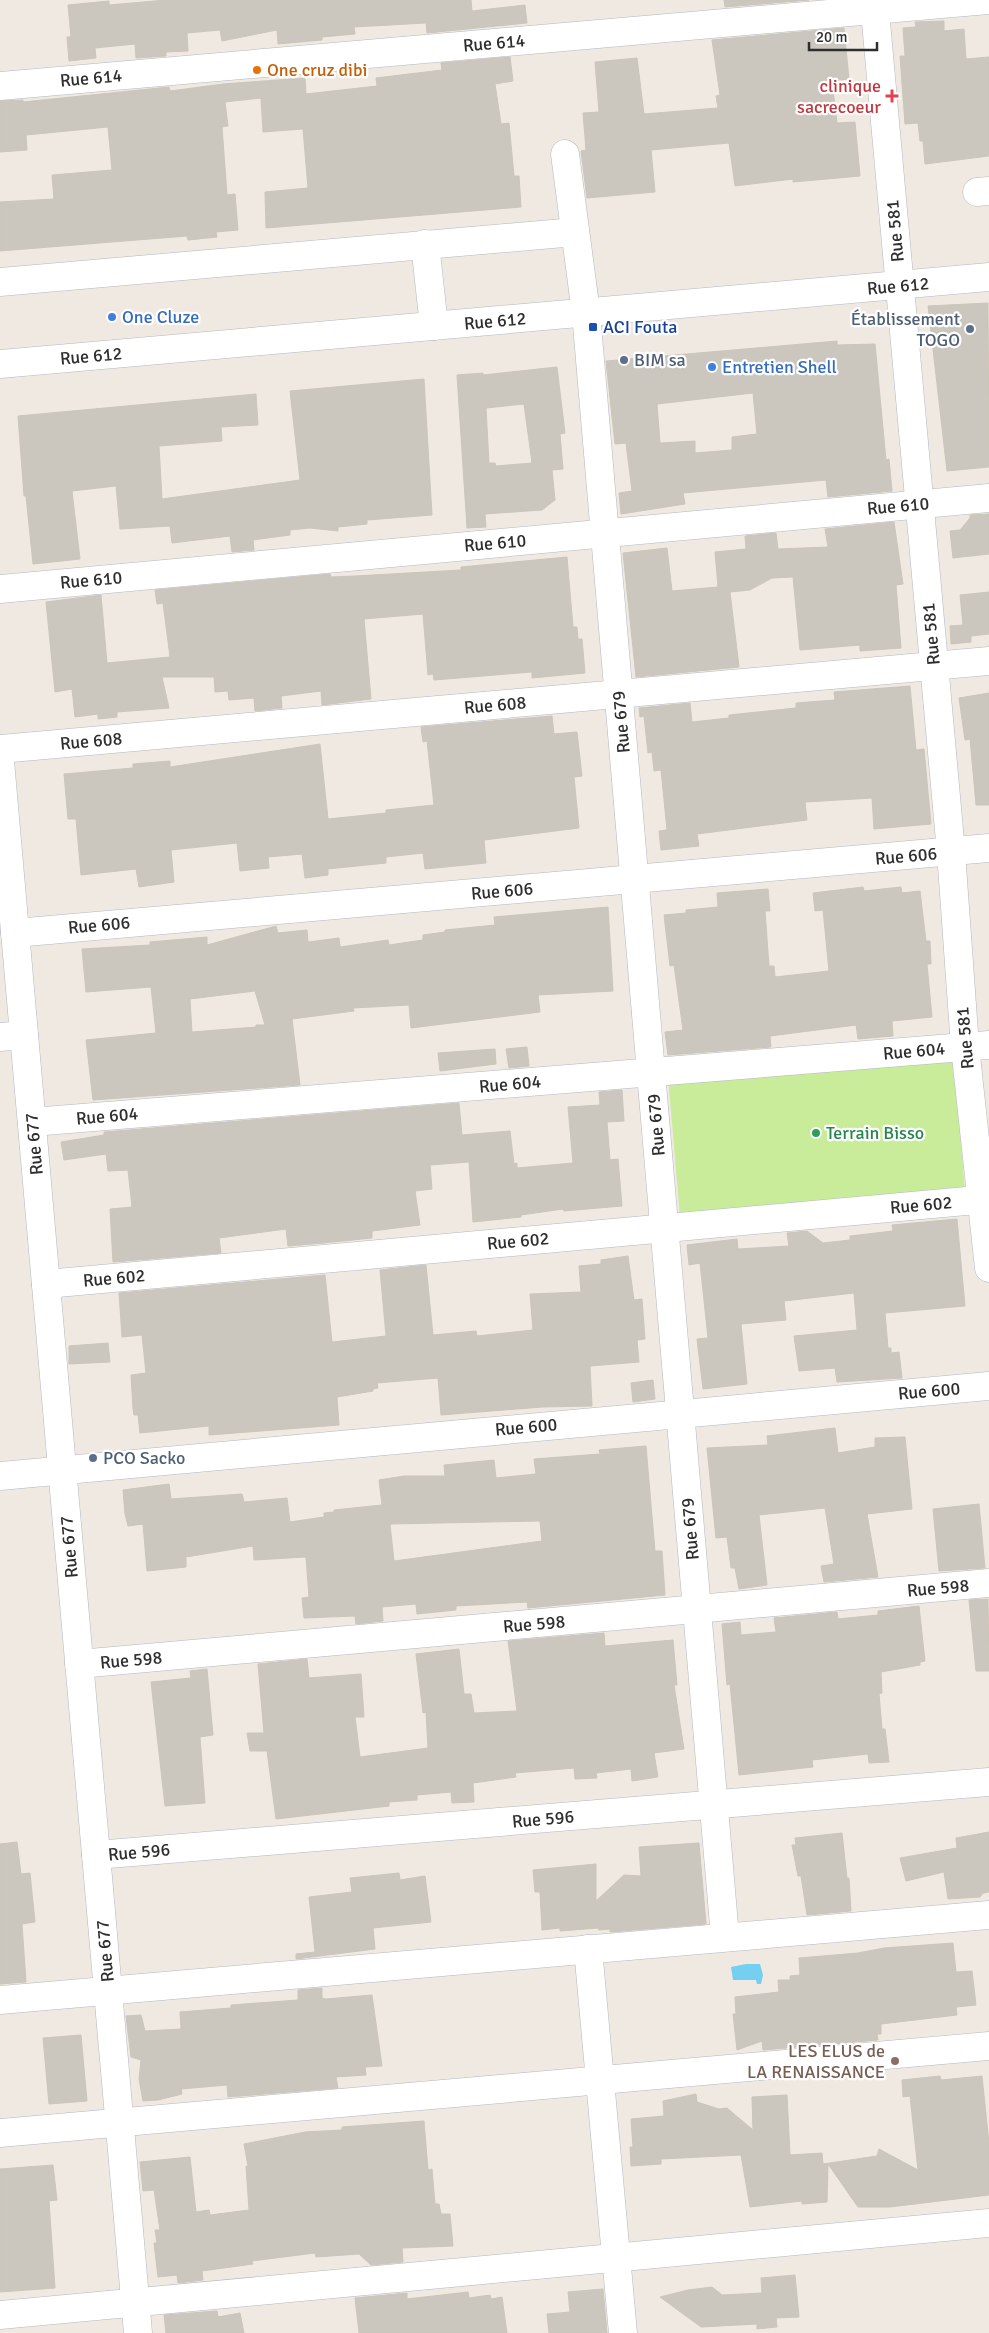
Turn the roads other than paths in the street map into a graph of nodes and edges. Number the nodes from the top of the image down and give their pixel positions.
1 (989, 0) edge
2 (874, 5) edge
3 (0, 86) edge
4 (565, 154) dead end
5 (575, 232) junction
6 (425, 244) junction
7 (989, 278) edge
8 (0, 282) edge
9 (900, 286) junction
10 (586, 313) junction
11 (434, 326) junction
12 (0, 364) edge
13 (989, 498) edge
14 (920, 504) junction
15 (605, 533) junction
16 (0, 589) edge
17 (989, 661) edge
18 (934, 666) junction
19 (619, 694) junction
20 (0, 749) edge
21 (0, 761) edge
22 (989, 848) edge
23 (951, 852) junction
24 (635, 879) junction
25 (15, 932) junction
26 (12, 1036) edge
27 (977, 1046) edge
28 (651, 1072) junction
29 (32, 1122) junction
30 (986, 1199) edge
31 (664, 1228) junction
32 (989, 1268) edge
33 (46, 1284) junction
34 (989, 1386) edge
35 (680, 1413) junction
36 (62, 1470) junction
37 (0, 1476) edge
38 (989, 1584) edge
39 (697, 1610) junction
40 (79, 1664) junction
41 (989, 1782) edge
42 (714, 1805) junction
43 (96, 1855) junction
44 (989, 1915) edge
45 (725, 1938) junction
46 (588, 1949) junction
47 (108, 1991) junction
48 (0, 2000) edge
49 (989, 2046) edge
50 (600, 2080) junction
51 (120, 2122) junction
52 (0, 2132) edge
53 (989, 2222) edge
54 (616, 2258) junction
55 (136, 2302) junction
56 (0, 2315) edge
57 (138, 2333) edge
58 (623, 2333) edge

1 - 2 street, Rue 614
2 - 3 street, Rue 614
2 - 9 street, Rue 581
4 - 5 street, Rue 679
5 - 6 street
5 - 10 street, Rue 679
6 - 8 street
6 - 11 street
7 - 9 street, Rue 612
9 - 10 street, Rue 612
9 - 14 street, Rue 581
10 - 11 street, Rue 612
10 - 15 street, Rue 679
11 - 12 street, Rue 612
13 - 14 street, Rue 610
14 - 15 street, Rue 610
14 - 18 street, Rue 581
15 - 16 street, Rue 610
15 - 19 street, Rue 679
17 - 18 street, Rue 608
18 - 19 street, Rue 608
18 - 23 street, Rue 581
19 - 20 street, Rue 608
19 - 24 street, Rue 679
21 - 25 street, Rue 677
22 - 23 street, Rue 606
23 - 24 street, Rue 606
23 - 27 street, Rue 581
24 - 25 street, Rue 606
24 - 28 street, Rue 679
25 - 26 street, Rue 677
26 - 29 street, Rue 677
27 - 28 street, Rue 604
27 - 30 street, Rue 581
28 - 29 street, Rue 604
28 - 31 street, Rue 679
29 - 33 street, Rue 677
30 - 31 street, Rue 602
30 - 32 street, Rue 581
31 - 33 street, Rue 602
31 - 35 street, Rue 679
33 - 36 street, Rue 677
34 - 35 street, Rue 600
35 - 36 street, Rue 600
35 - 39 street, Rue 679
36 - 37 street, Rue 600
36 - 40 street, Rue 677
38 - 39 street, Rue 598
39 - 40 street, Rue 598
39 - 42 street, Rue 679
40 - 43 street, Rue 677
41 - 42 street, Rue 596
42 - 43 street, Rue 596
42 - 45 street, Rue 679
43 - 47 street, Rue 677
44 - 45 street
45 - 46 street
46 - 47 street
46 - 50 street
47 - 48 street
47 - 51 street, Rue 677
49 - 50 street
50 - 51 street
50 - 54 street
51 - 52 street
51 - 55 street, Rue 677
53 - 54 street
54 - 55 street
54 - 58 street
55 - 56 street
55 - 57 street, Rue 677

